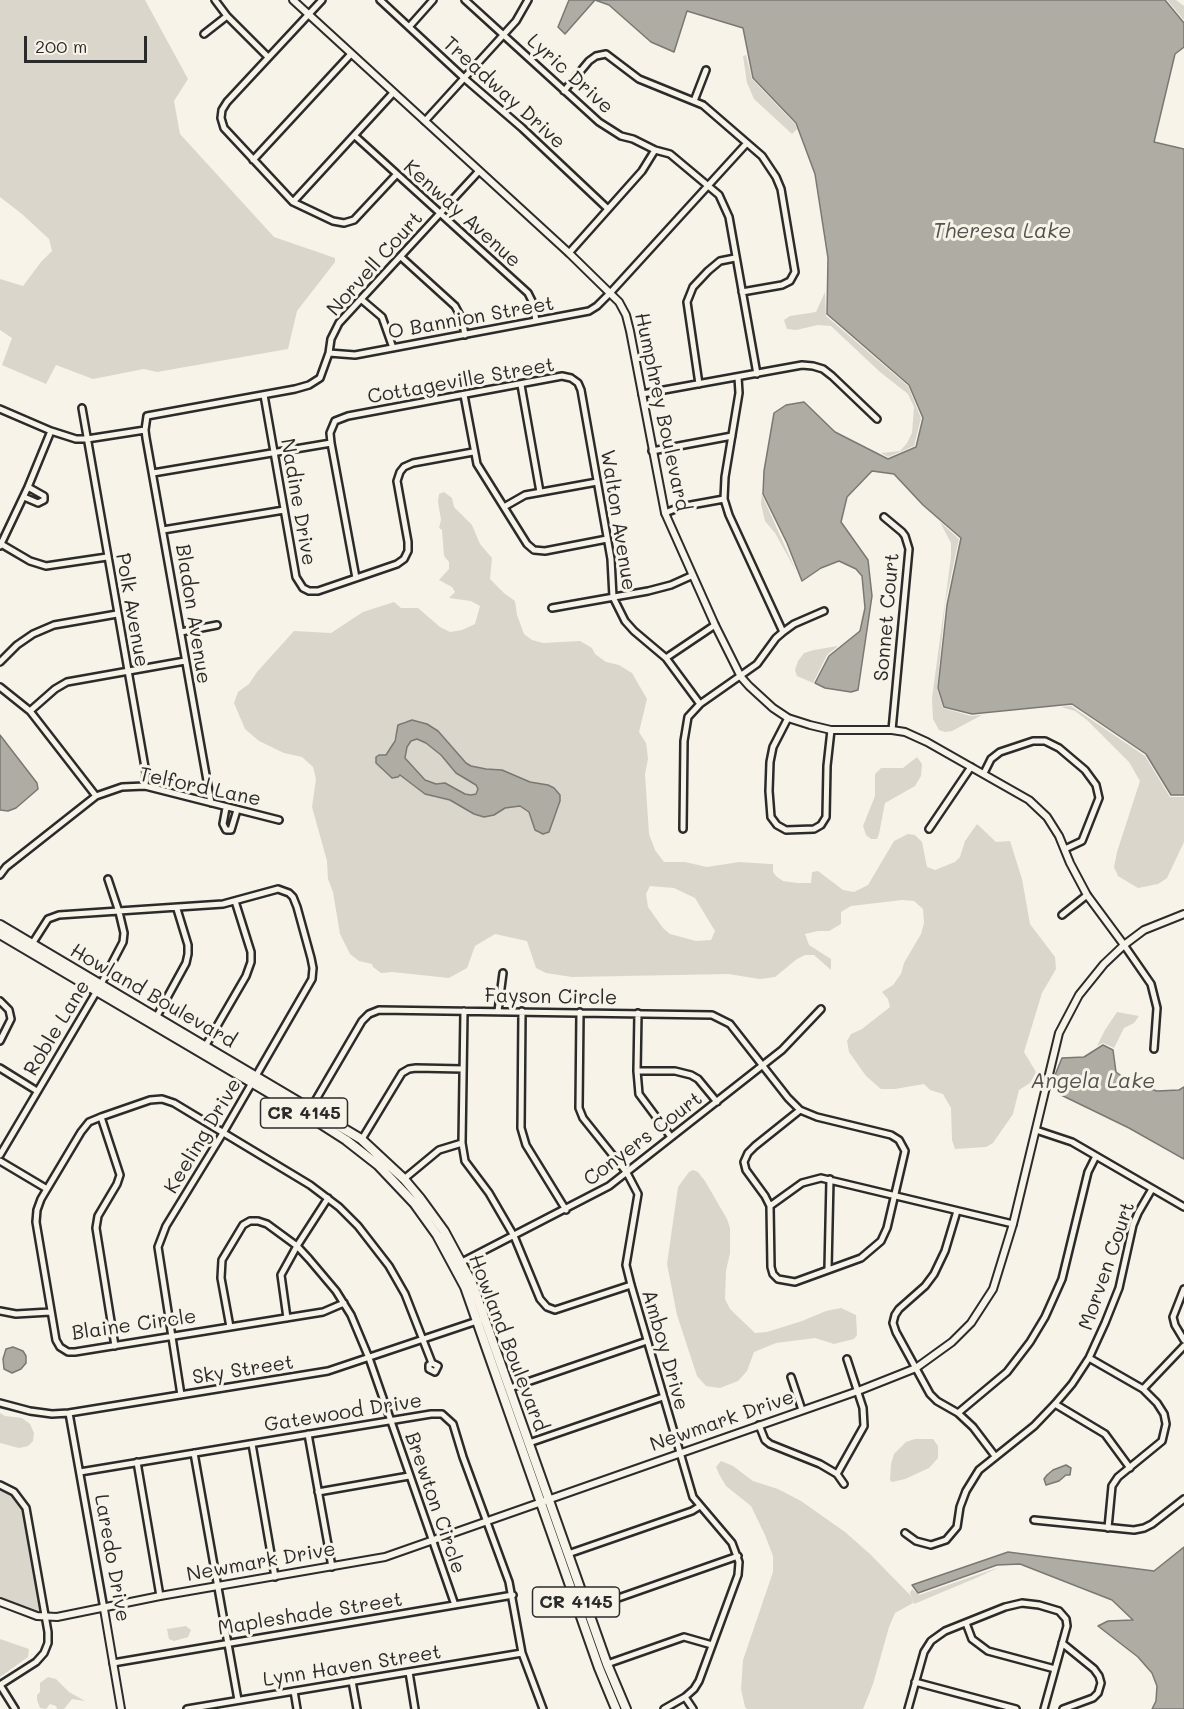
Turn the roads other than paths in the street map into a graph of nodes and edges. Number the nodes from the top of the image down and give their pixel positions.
1 (215, 0) edge
2 (292, 0) edge
3 (322, 0) edge
4 (380, 0) edge
5 (433, 0) edge
6 (465, 0) edge
7 (528, 0) edge
8 (308, 15) junction
9 (227, 16) junction
10 (410, 27) junction
11 (204, 34) dead end
12 (504, 35) junction
13 (351, 54) junction
14 (268, 57) junction
15 (706, 70) dead end
16 (464, 78) junction
17 (564, 91) junction
18 (393, 93) junction
19 (694, 101) junction
20 (425, 121) junction
21 (355, 136) junction
22 (747, 142) junction
23 (655, 150) junction
24 (253, 160) junction
25 (479, 171) junction
26 (396, 175) junction
27 (709, 186) junction
28 (293, 201) junction
29 (608, 209) junction
30 (439, 214) junction
31 (569, 253) junction
32 (401, 257) junction
33 (735, 258) junction
34 (611, 292) junction
35 (742, 292) junction
36 (362, 300) junction
37 (536, 321) junction
38 (465, 335) junction
39 (393, 348) junction
40 (329, 353) junction
41 (757, 374) junction
42 (738, 377) junction
43 (578, 383) joint
44 (699, 384) junction
45 (521, 385) junction
46 (464, 394) junction
47 (642, 394) junction
48 (264, 395) junction
49 (82, 408) dead end
50 (0, 409) edge
51 (877, 418) dead end
52 (145, 430) junction
53 (51, 431) junction
54 (732, 436) junction
55 (87, 440) junction
56 (331, 443) junction
57 (652, 451) junction
58 (275, 452) junction
59 (473, 452) junction
60 (153, 473) junction
61 (597, 482) junction
62 (28, 487) junction
63 (540, 492) junction
64 (24, 497) junction
65 (724, 499) junction
66 (504, 507) junction
67 (284, 510) junction
68 (665, 513) junction
69 (884, 517) dead end
70 (164, 530) junction
71 (607, 539) junction
72 (1, 545) edge
73 (107, 557) junction
74 (692, 576) junction
75 (356, 578) junction
76 (613, 597) junction
77 (552, 608) dead end
78 (824, 611) dead end
79 (117, 614) junction
80 (217, 625) dead end
81 (715, 625) junction
82 (181, 632) junction
83 (783, 632) junction
84 (666, 658) junction
85 (185, 661) junction
86 (0, 662) edge
87 (128, 670) junction
88 (741, 677) junction
89 (0, 687) edge
90 (700, 704) junction
91 (30, 711) junction
92 (788, 718) junction
93 (831, 730) junction
94 (892, 730) junction
95 (971, 767) junction
96 (984, 773) junction
97 (145, 786) junction
98 (96, 796) junction
99 (211, 803) junction
100 (226, 808) junction
101 (237, 810) junction
102 (279, 820) dead end
103 (684, 829) dead end
104 (929, 829) dead end
105 (1065, 849) junction
106 (0, 861) edge
107 (6, 867) junction
108 (0, 874) edge
109 (108, 879) dead end
110 (1087, 895) junction
111 (235, 901) junction
112 (177, 909) junction
113 (119, 912) junction
114 (1184, 914) edge
115 (1062, 915) dead end
116 (0, 925) edge
117 (0, 934) edge
118 (33, 944) junction
119 (1124, 945) junction
120 (503, 972) dead end
121 (99, 988) junction
122 (0, 1001) edge
123 (821, 1009) dead end
124 (464, 1011) junction
125 (498, 1011) junction
126 (522, 1011) junction
127 (580, 1012) junction
128 (638, 1013) junction
129 (157, 1016) junction
130 (0, 1041) edge
131 (206, 1045) junction
132 (1154, 1049) dead end
133 (763, 1066) junction
134 (0, 1068) edge
135 (463, 1069) junction
136 (637, 1071) junction
137 (254, 1079) junction
138 (38, 1091) junction
139 (717, 1102) junction
140 (311, 1108) junction
141 (800, 1110) junction
142 (101, 1117) junction
143 (1036, 1130) junction
144 (223, 1133) junction
145 (671, 1137) junction
146 (361, 1139) junction
147 (346, 1140) junction
148 (462, 1143) junction
149 (372, 1149) junction
150 (360, 1150) junction
151 (0, 1155) edge
152 (1096, 1156) junction
153 (0, 1161) edge
154 (627, 1173) junction
155 (404, 1179) junction
156 (830, 1179) junction
157 (47, 1189) junction
158 (1152, 1189) junction
159 (895, 1195) junction
160 (328, 1198) junction
161 (770, 1206) junction
162 (1184, 1207) edge
163 (566, 1210) junction
164 (957, 1211) junction
165 (1013, 1224) junction
166 (514, 1236) junction
167 (297, 1246) junction
168 (462, 1262) junction
169 (828, 1269) junction
170 (631, 1285) junction
171 (1184, 1288) edge
172 (344, 1303) junction
173 (0, 1311) edge
174 (50, 1312) junction
175 (287, 1317) junction
176 (481, 1319) junction
177 (230, 1327) junction
178 (172, 1336) junction
179 (423, 1340) junction
180 (1184, 1340) edge
181 (647, 1341) junction
182 (115, 1346) junction
183 (1184, 1346) edge
184 (369, 1358) junction
185 (1089, 1358) junction
186 (847, 1359) dead end
187 (432, 1363) dead end
188 (916, 1368) junction
189 (791, 1377) dead end
190 (510, 1388) junction
191 (1143, 1389) junction
192 (858, 1391) junction
193 (182, 1395) junction
194 (663, 1397) junction
195 (0, 1403) edge
196 (1055, 1404) junction
197 (802, 1410) junction
198 (69, 1413) junction
199 (957, 1413) junction
200 (390, 1420) junction
201 (759, 1425) junction
202 (308, 1434) junction
203 (529, 1443) junction
204 (252, 1444) junction
205 (194, 1453) junction
206 (680, 1454) junction
207 (995, 1456) junction
208 (137, 1462) junction
209 (1130, 1468) junction
210 (80, 1472) junction
211 (837, 1474) junction
212 (409, 1476) junction
213 (844, 1484) dead end
214 (0, 1485) edge
215 (318, 1492) junction
216 (1184, 1499) edge
217 (545, 1501) junction
218 (700, 1506) junction
219 (1034, 1520) dead end
220 (486, 1522) junction
221 (1108, 1528) junction
222 (905, 1533) dead end
223 (432, 1541) junction
224 (568, 1554) junction
225 (738, 1556) junction
226 (332, 1567) junction
227 (275, 1577) junction
228 (218, 1587) junction
229 (513, 1595) junction
230 (160, 1596) junction
231 (0, 1602) edge
232 (455, 1605) junction
233 (104, 1609) junction
234 (587, 1610) junction
235 (46, 1618) junction
236 (966, 1623) junction
237 (228, 1643) junction
238 (1062, 1643) junction
239 (712, 1645) junction
240 (522, 1653) junction
241 (113, 1663) junction
242 (607, 1664) junction
243 (1054, 1669) junction
244 (409, 1672) junction
245 (352, 1681) junction
246 (915, 1682) junction
247 (0, 1685) edge
248 (294, 1691) junction
249 (685, 1697) junction
250 (238, 1700) junction
251 (15, 1709) edge
252 (121, 1709) edge
253 (188, 1709) edge
254 (297, 1709) edge
255 (357, 1709) edge
256 (415, 1709) edge
257 (543, 1709) edge
258 (616, 1709) edge
259 (626, 1709) edge
260 (664, 1709) edge
261 (693, 1709) edge
262 (908, 1709) edge
263 (1016, 1709) edge
264 (1044, 1709) edge
265 (1063, 1709) edge

1 - 9 street
2 - 8 street, Humphrey Boulevard
3 - 8 street
4 - 10 street, Treadway Drive
5 - 10 street
6 - 12 street, Lyric Drive
7 - 12 street
8 - 13 street, Humphrey Boulevard
8 - 14 street
9 - 11 street
9 - 14 street
10 - 16 street, Treadway Drive
12 - 16 street
12 - 17 street, Lyric Drive
13 - 18 street, Humphrey Boulevard
13 - 24 street
14 - 24 street
15 - 19 street
16 - 20 street
16 - 29 street, Treadway Drive
17 - 19 street
17 - 23 street, Lyric Drive
18 - 20 street, Humphrey Boulevard
18 - 21 street
19 - 22 street
20 - 25 street, Humphrey Boulevard
21 - 26 street, Kenway Avenue
21 - 28 street
22 - 27 street, O Bannion Street
22 - 35 street
23 - 27 street, Lyric Drive
23 - 29 street
24 - 28 street
25 - 30 street, Norvell Court
25 - 31 street, Humphrey Boulevard
26 - 28 street
26 - 30 street, Kenway Avenue
27 - 33 street, Lyric Drive
27 - 34 street, O Bannion Street
29 - 31 street
30 - 32 street, Norvell Court
30 - 37 street, Kenway Avenue
31 - 34 street, Humphrey Boulevard
32 - 36 street, Norvell Court
32 - 38 street
33 - 35 street, Lyric Drive
33 - 44 street
34 - 37 street, O Bannion Street
34 - 47 street, Humphrey Boulevard
35 - 41 street, Lyric Drive
36 - 39 street
36 - 40 street, Norvell Court
37 - 38 street, O Bannion Street
38 - 39 street, O Bannion Street
39 - 40 street, O Bannion Street
40 - 48 street, Norvell Court
41 - 42 street
41 - 51 street
42 - 44 street
42 - 54 street
43 - 45 street, Cottageville Street
43 - 61 street, Walton Avenue
44 - 47 street
45 - 46 street, Cottageville Street
45 - 63 street
46 - 56 street, Cottageville Street
46 - 59 street
47 - 57 street, Humphrey Boulevard
48 - 52 street, Norvell Court
48 - 58 street, Nadine Drive
49 - 55 street, Polk Avenue
50 - 53 street
52 - 55 street
52 - 60 street, Bladon Avenue
53 - 55 street
53 - 62 street
54 - 57 street
54 - 65 street
55 - 73 street, Polk Avenue
56 - 58 street
56 - 75 street
57 - 68 street, Humphrey Boulevard
58 - 60 street
58 - 67 street, Nadine Drive
59 - 66 street
59 - 75 street, Nadine Drive
60 - 70 street, Bladon Avenue
61 - 63 street
61 - 71 street, Walton Avenue
62 - 64 street
62 - 64 street
63 - 66 street
64 - 72 street
65 - 68 street
65 - 83 street
66 - 71 street
67 - 70 street
67 - 75 street, Nadine Drive
68 - 74 street, Humphrey Boulevard
69 - 94 street, Sonnet Court
70 - 82 street, Bladon Avenue
71 - 76 street, Walton Avenue
72 - 73 street
73 - 79 street, Polk Avenue
74 - 76 street
74 - 81 street, Humphrey Boulevard
76 - 77 street
76 - 84 street, Walton Avenue
78 - 83 street
79 - 86 street
79 - 87 street, Polk Avenue
80 - 82 street
81 - 84 street
81 - 88 street, Humphrey Boulevard
82 - 85 street, Bladon Avenue
83 - 88 street
84 - 90 street, Walton Avenue
85 - 87 street
85 - 99 street, Bladon Avenue
87 - 91 street
87 - 97 street, Polk Avenue
88 - 90 street
88 - 92 street, Humphrey Boulevard
89 - 91 street
90 - 103 street
91 - 98 street
92 - 93 street, Humphrey Boulevard
92 - 93 street
93 - 94 street, Humphrey Boulevard
94 - 95 street, Humphrey Boulevard
95 - 96 street, Humphrey Boulevard
95 - 104 street
96 - 105 street, Humphrey Boulevard
96 - 105 street
97 - 98 street, Telford Lane
97 - 99 street, Telford Lane
98 - 107 street, Telford Lane
99 - 100 street, Telford Lane
100 - 101 street, Telford Lane
100 - 101 street
101 - 102 street, Telford Lane
105 - 110 street, Humphrey Boulevard
106 - 107 street
107 - 108 street, Telford Lane
109 - 113 street, Roble Lane
110 - 115 street
110 - 119 street, Humphrey Boulevard
111 - 112 street, Keeling Drive
111 - 131 street
111 - 137 street, Keeling Drive
112 - 113 street, Keeling Drive
112 - 129 street
113 - 118 street, Keeling Drive
113 - 121 street, Roble Lane
114 - 119 street, Newmark Drive
116 - 118 main road, Howland Boulevard / CR 4145
117 - 121 main road, Howland Boulevard / CR 4145
118 - 121 main road, Howland Boulevard / CR 4145
119 - 132 street
119 - 143 street, Newmark Drive
120 - 125 street
121 - 129 main road, Howland Boulevard / CR 4145
121 - 137 main road, Howland Boulevard / CR 4145
121 - 138 street, Roble Lane
122 - 130 street
123 - 133 street, Conyers Court
124 - 125 street, Fayson Circle
124 - 135 street
124 - 140 street, Fayson Circle
125 - 126 street, Fayson Circle
126 - 127 street, Fayson Circle
126 - 163 street
127 - 128 street, Fayson Circle
127 - 154 street, Amboy Drive
128 - 133 street, Fayson Circle
128 - 136 street
129 - 131 main road, Howland Boulevard / CR 4145
131 - 137 main road, Howland Boulevard / CR 4145
133 - 139 street, Conyers Court
133 - 141 street, Fayson Circle
134 - 138 street
135 - 146 street
135 - 148 street
136 - 139 street
136 - 145 street
137 - 140 main road, Howland Boulevard / CR 4145
137 - 144 street, Keeling Drive
137 - 147 main road, Howland Boulevard / CR 4145
138 - 151 street, Roble Lane
139 - 145 street, Conyers Court
140 - 146 main road, Howland Boulevard / CR 4145
141 - 159 street
141 - 161 street
142 - 144 street, Blaine Circle
142 - 157 street, Blaine Circle
142 - 182 street
143 - 152 street
143 - 165 street, Newmark Drive
144 - 160 street, Blaine Circle
144 - 178 street, Keeling Drive
145 - 154 street, Conyers Court
146 - 147 main road
146 - 149 main road, Howland Boulevard / CR 4145
147 - 150 main road, Howland Boulevard / CR 4145
148 - 155 street
148 - 166 street
149 - 150 main road
149 - 155 main road, Howland Boulevard / CR 4145
150 - 176 main road, Howland Boulevard / CR 4145
152 - 158 street
152 - 199 street
153 - 157 street
154 - 163 street, Conyers Court
154 - 170 street, Amboy Drive
155 - 168 main road, Howland Boulevard / CR 4145
156 - 159 street
156 - 161 street
156 - 169 street
157 - 174 street, Blaine Circle
158 - 162 street
158 - 185 street, Morven Court
159 - 164 street
159 - 169 street
160 - 167 street
160 - 179 street, Blaine Circle
161 - 169 street
163 - 166 street, Conyers Court
164 - 165 street
164 - 188 street
165 - 188 street, Newmark Drive
166 - 168 street, Conyers Court
166 - 170 street
167 - 172 street, Brewton Circle
167 - 175 street
167 - 177 street, Brewton Circle
168 - 176 main road, Howland Boulevard / CR 4145
170 - 181 street, Amboy Drive
171 - 180 street
172 - 175 street, Blaine Circle
172 - 184 street, Brewton Circle
173 - 174 street
174 - 182 street, Blaine Circle
175 - 177 street, Blaine Circle
176 - 179 street, Sky Street
176 - 190 main road, Howland Boulevard / CR 4145
176 - 217 main road, Howland Boulevard / CR 4145
177 - 178 street, Blaine Circle
178 - 182 street, Blaine Circle
178 - 193 street, Keeling Drive
179 - 184 street, Sky Street
179 - 187 street, Blaine Circle
181 - 190 street
181 - 194 street, Amboy Drive
183 - 191 street
184 - 193 street, Sky Street
184 - 200 street, Brewton Circle
185 - 191 street
185 - 196 street, Morven Court
186 - 192 street
188 - 192 street, Newmark Drive
188 - 199 street
189 - 197 street
190 - 203 main road, Howland Boulevard / CR 4145
191 - 209 street
192 - 197 street, Newmark Drive
192 - 211 street
193 - 198 street, Sky Street
194 - 203 street
194 - 206 street, Amboy Drive
195 - 198 street, Sky Street
196 - 207 street, Morven Court
196 - 209 street
197 - 201 street, Newmark Drive
198 - 210 street, Laredo Drive
199 - 207 street
200 - 202 street, Gatewood Drive
200 - 212 street, Brewton Circle
200 - 220 street, Gatewood Drive
201 - 206 street, Newmark Drive
201 - 211 street
202 - 204 street, Gatewood Drive
202 - 215 street
203 - 217 main road, Howland Boulevard / CR 4145
204 - 205 street, Gatewood Drive
204 - 227 street
205 - 208 street, Gatewood Drive
205 - 228 street
206 - 217 street, Newmark Drive
206 - 218 street, Amboy Drive
207 - 222 street, Morven Court
208 - 210 street, Gatewood Drive
208 - 230 street
209 - 221 street
210 - 233 street, Laredo Drive
211 - 213 street
212 - 215 street
212 - 223 street, Brewton Circle
214 - 235 street
215 - 226 street
216 - 221 street
217 - 220 street, Newmark Drive
217 - 224 main road, Howland Boulevard / CR 4145
217 - 258 main road, Howland Boulevard / CR 4145
218 - 224 street
218 - 225 street, Amboy Drive
219 - 221 street
220 - 223 street, Newmark Drive
220 - 229 street, Gatewood Drive
223 - 226 street, Newmark Drive
223 - 232 street, Brewton Circle
224 - 234 main road, Howland Boulevard / CR 4145
225 - 234 street
225 - 239 street
226 - 227 street, Newmark Drive
227 - 228 street, Newmark Drive
228 - 230 street, Newmark Drive
228 - 237 street
229 - 232 street, Mapleshade Street
229 - 240 street, Gatewood Drive
230 - 233 street, Newmark Drive
231 - 235 street, Newmark Drive
232 - 237 street, Mapleshade Street
233 - 235 street, Newmark Drive
233 - 241 street, Laredo Drive
234 - 242 main road, Howland Boulevard / CR 4145
235 - 247 street
236 - 238 street
236 - 243 street
236 - 246 street
237 - 241 street, Mapleshade Street
237 - 250 street
238 - 243 street
238 - 265 street
239 - 242 street
239 - 249 street
240 - 244 street, Lynn Haven Street
240 - 257 street, Gatewood Drive
241 - 252 street, Laredo Drive
242 - 259 main road, Howland Boulevard / CR 4145
243 - 264 street
244 - 245 street, Lynn Haven Street
244 - 256 street
245 - 248 street, Lynn Haven Street
245 - 255 street
246 - 262 street
246 - 263 street
247 - 251 street
248 - 250 street, Lynn Haven Street
248 - 254 street
249 - 260 street
249 - 261 street
250 - 253 street, Lynn Haven Street

